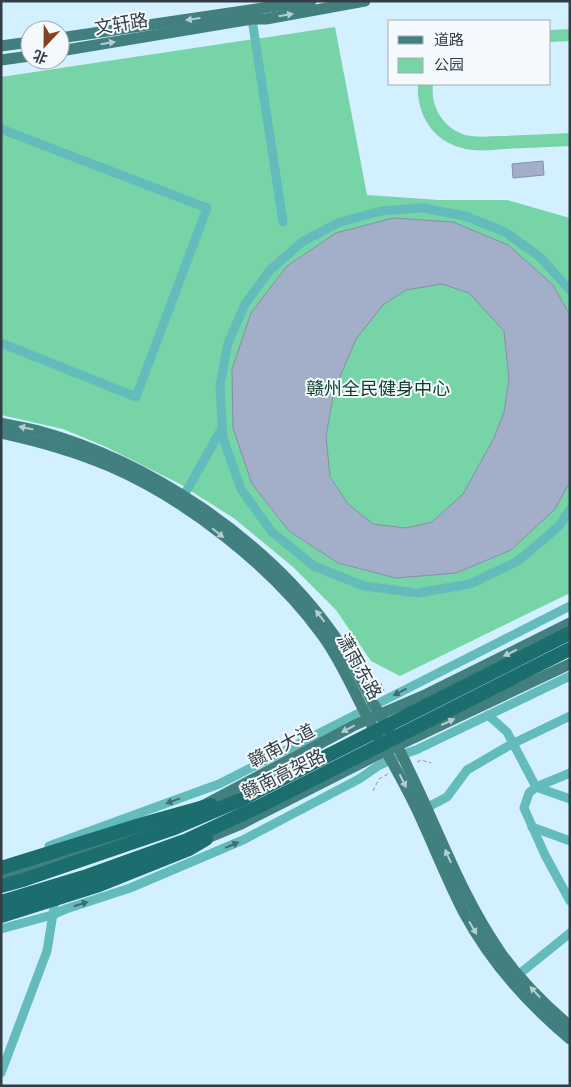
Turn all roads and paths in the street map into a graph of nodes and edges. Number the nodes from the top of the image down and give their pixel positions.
1 (311, 1) edge
2 (364, 1) edge
3 (264, 10) edge
4 (252, 19) junction
5 (70, 37) edge
6 (20, 43) edge
7 (1, 46) edge
8 (70, 49) edge
9 (20, 57) edge
10 (1, 60) edge
11 (1, 129) edge
12 (283, 222) dead end
13 (570, 290) edge
14 (1, 343) edge
15 (1, 423) edge
16 (222, 426) junction
17 (1, 433) edge
18 (183, 497) junction
19 (570, 509) edge
20 (570, 606) edge
21 (570, 623) edge
22 (570, 633) edge
23 (570, 649) edge
24 (570, 664) edge
25 (570, 676) edge
26 (372, 712) junction
27 (488, 715) junction
28 (570, 716) edge
29 (513, 743) junction
30 (394, 752) junction
31 (421, 760) dead end
32 (431, 763) dead end
33 (570, 773) edge
34 (384, 776) dead end
35 (536, 786) junction
36 (372, 791) dead end
37 (258, 798) junction
38 (570, 799) edge
39 (426, 808) junction
40 (532, 827) junction
41 (570, 841) edge
42 (1, 861) edge
43 (1, 868) edge
44 (1, 877) edge
45 (1, 886) edge
46 (56, 895) junction
47 (570, 901) edge
48 (1, 902) edge
49 (1, 911) edge
50 (52, 915) junction
51 (1, 916) edge
52 (1, 929) edge
53 (570, 933) edge
54 (515, 978) junction
55 (570, 1026) edge
56 (570, 1039) edge
57 (1, 1073) edge

1 - 3 main road, 文轩路
3 -> 2 main road, 文轩路
3 - 4 main road, 文轩路
3 -> 5 main road, 文轩路
8 -> 4 main road, 文轩路
4 - 12 street
6 - 7 main road
9 - 10 main road
11 - 14 street
13 - 16 street
18 -> 15 main road, 潇雨东路
16 - 18 street
16 - 19 street
17 -> 26 main road, 潇雨东路
26 -> 18 main road, 潇雨东路
20 -> 26 street
21 -> 26 main road, 赣南大道
22 - 37 highway, 赣南高架路, bridge
23 - 37 highway, 赣南高架路, bridge
30 -> 24 main road
25 - 27 street
26 - 30 main road, 潇雨东路
26 -> 42 street
26 -> 44 main road, 赣南大道
27 - 29 street
27 - 30 street
28 - 29 street
29 - 35 street
29 - 39 street
30 - 39 main road, 潇雨东路
30 - 46 main road
50 -> 30 street
30 -> 54 main road, 潇雨东路
31 - 32 path
33 - 35 street
34 - 36 path
35 - 38 street
35 - 40 street
37 - 43 highway, bridge
37 - 45 highway, 赣南高架路, bridge
37 - 48 highway, 赣南高架路, bridge
37 - 51 highway, bridge
54 -> 39 main road, 潇雨东路
40 - 41 street
40 - 47 street
46 - 49 main road
46 - 50 street
50 - 52 street
50 - 57 street
53 - 54 street
55 -> 54 main road, 潇雨东路
54 - 56 main road, 潇雨东路

